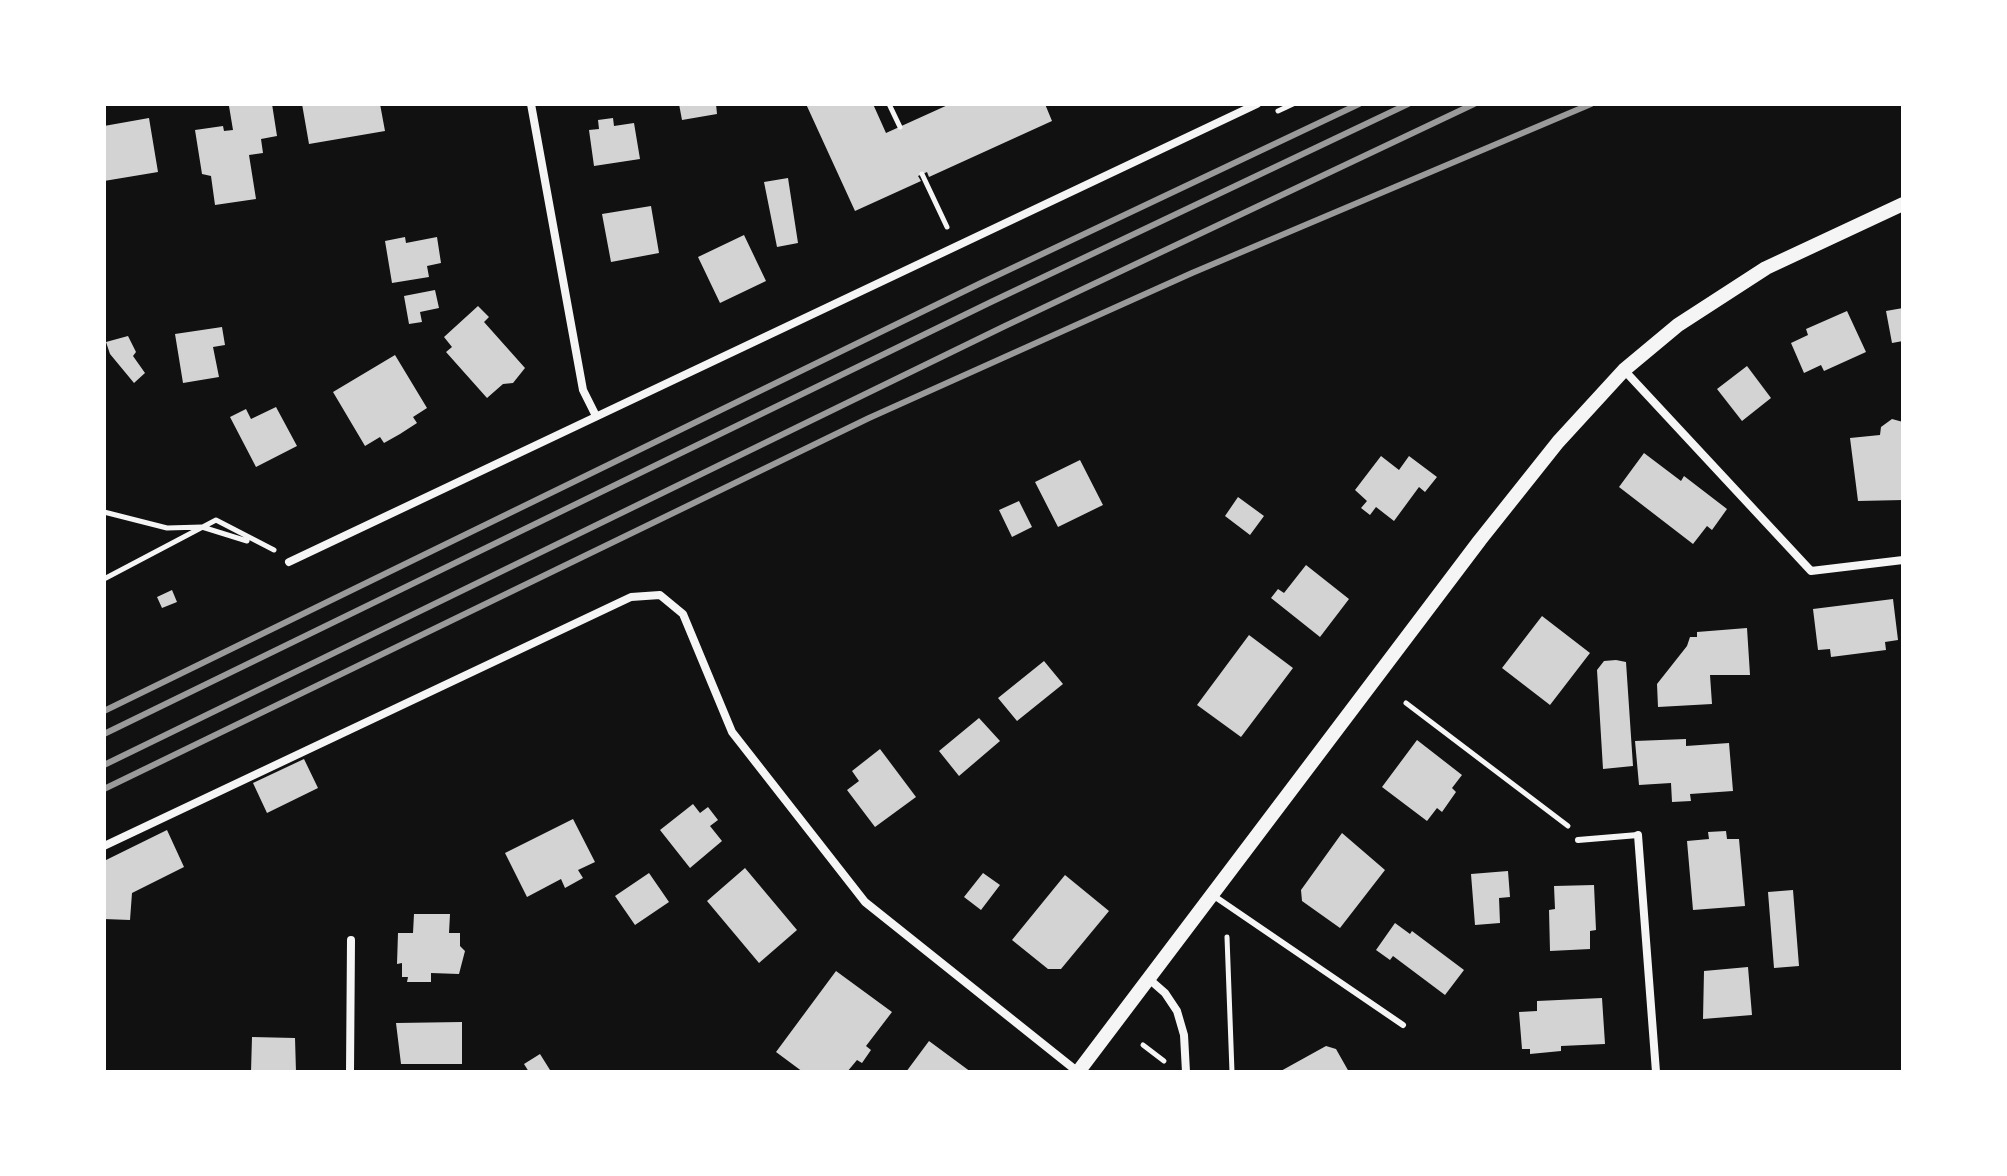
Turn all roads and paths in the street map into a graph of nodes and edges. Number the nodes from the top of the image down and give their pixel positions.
1 (531, 104) edge
2 (889, 104) edge
3 (1257, 104) edge
4 (900, 127) dead end
5 (922, 174) dead end
6 (1903, 204) edge
7 (947, 228) dead end
8 (1624, 370) junction
9 (596, 416) junction
10 (104, 512) edge
11 (202, 527) junction
12 (1903, 560) edge
13 (289, 562) dead end
14 (104, 579) edge
15 (1406, 703) dead end
16 (1638, 835) joint
17 (1578, 840) joint
18 (104, 846) edge
19 (1212, 895) junction
20 (1227, 937) dead end
21 (351, 940) dead end
22 (1149, 979) junction
23 (1403, 1025) dead end
24 (1143, 1045) dead end
25 (350, 1072) edge
26 (1078, 1072) edge
27 (1169, 1072) edge
28 (1186, 1072) edge
29 (1232, 1072) edge
30 (1656, 1072) edge

1 - 9 street
2 - 4 path
3 - 9 street
5 - 7 path
6 - 8 street
8 - 12 street
8 - 19 street
9 - 13 street
10 - 11 path
11 - 11 path
11 - 14 path
15 - 17 path
16 - 17 lane
16 - 30 street
18 - 26 street
19 - 22 street
19 - 23 lane
20 - 29 path
21 - 25 street
22 - 26 street
22 - 28 street
24 - 27 path

